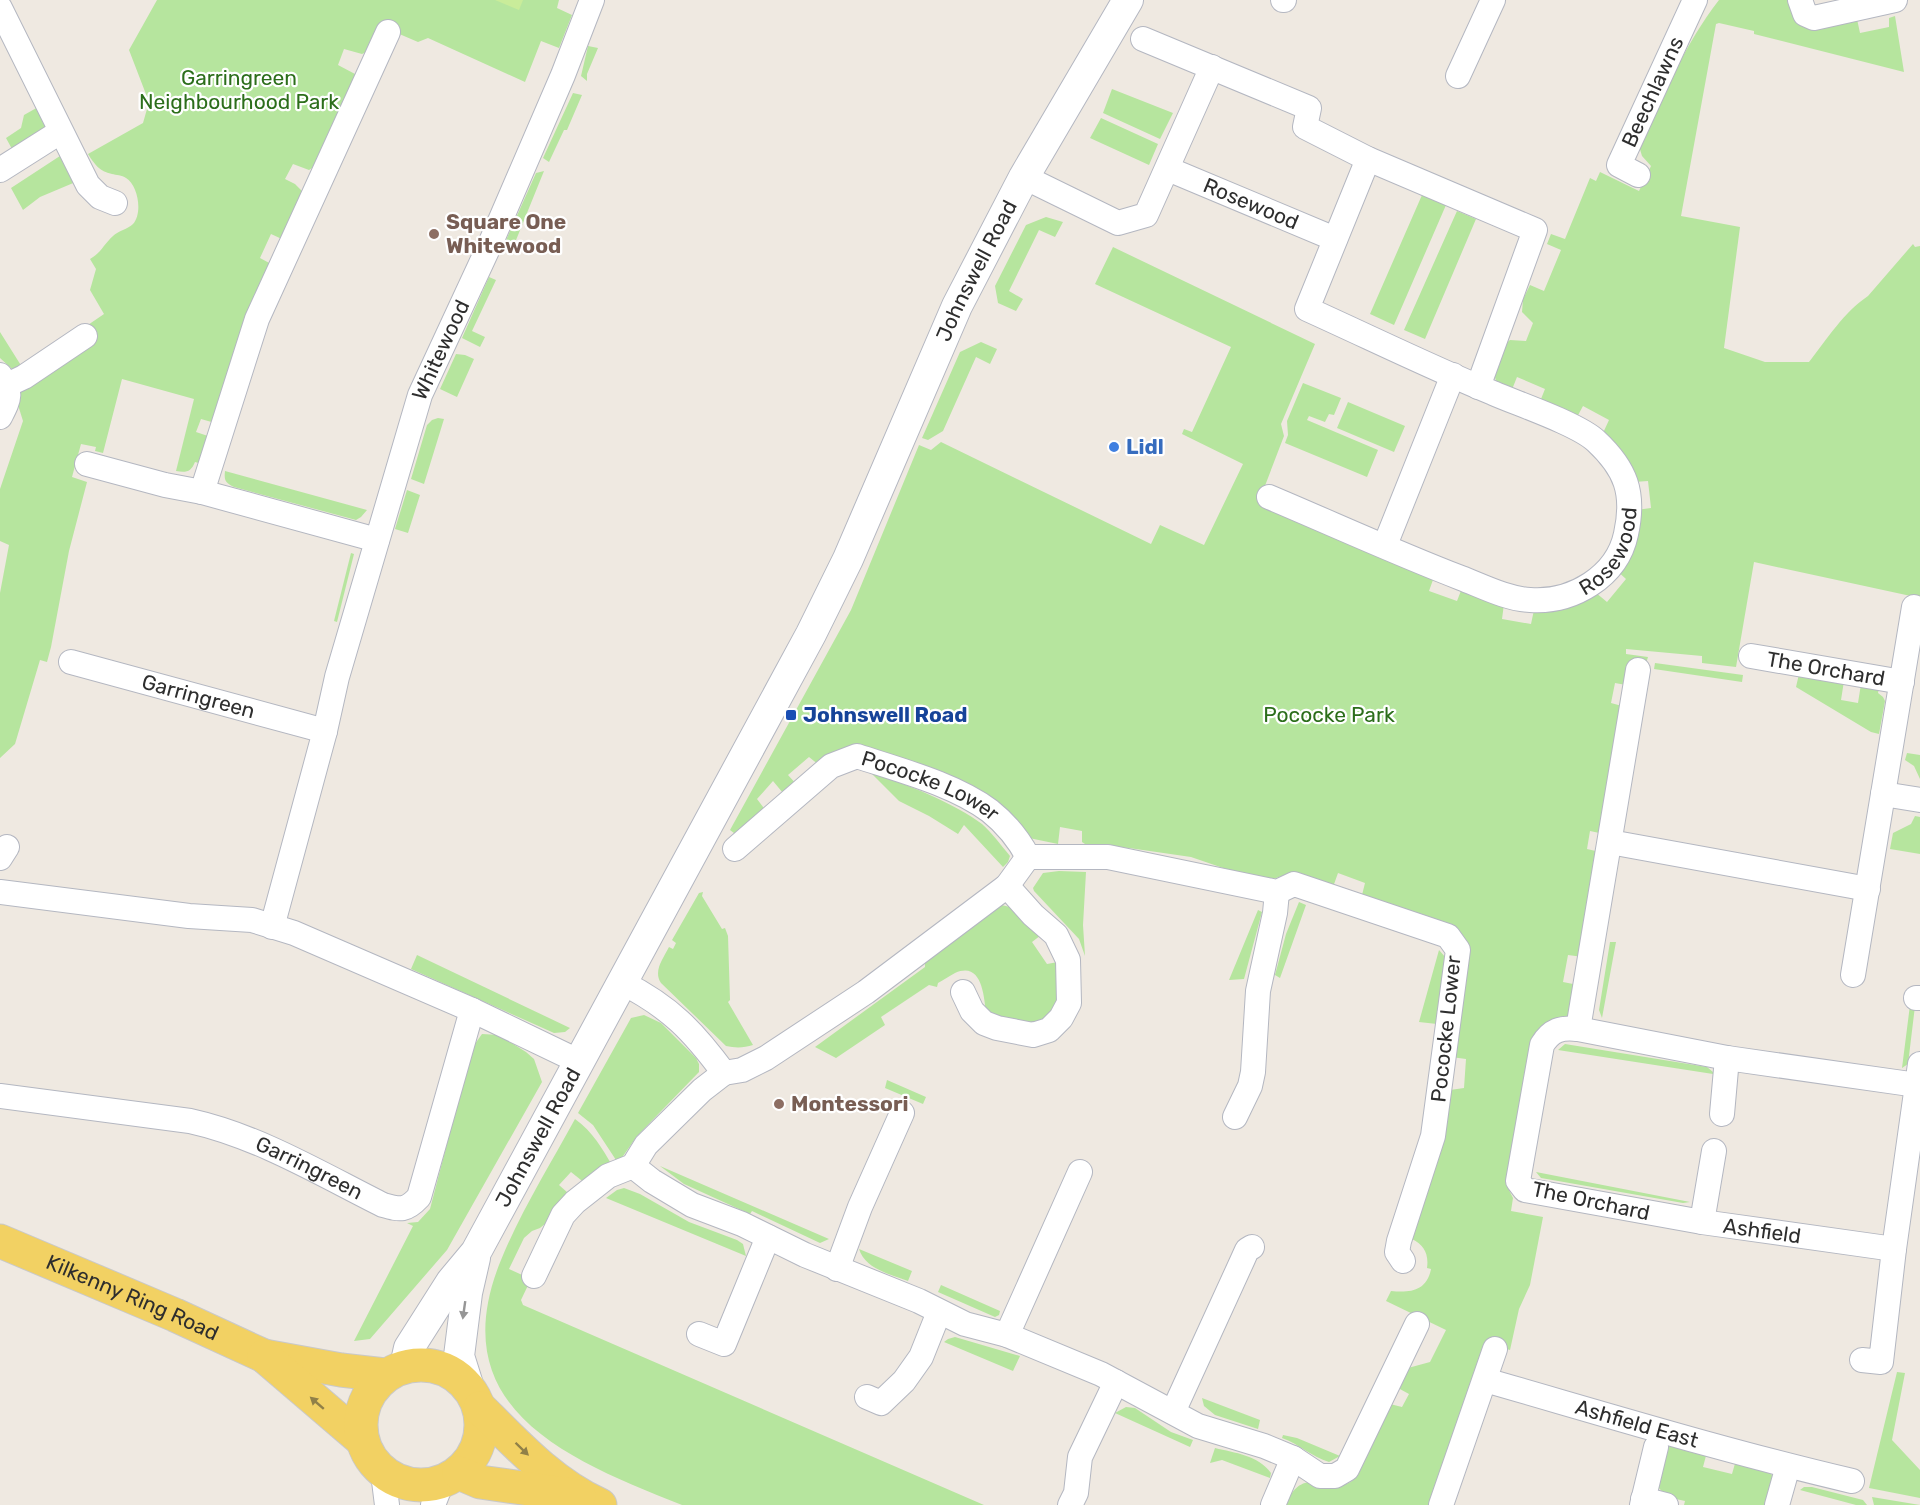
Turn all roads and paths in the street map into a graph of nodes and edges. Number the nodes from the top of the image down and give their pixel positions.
1 (592, 0) edge
2 (1128, 0) edge
3 (1493, 0) edge
4 (1695, 0) edge
5 (1800, 0) edge
6 (1895, 0) edge
7 (0, 8) edge
8 (388, 32) dead end
9 (1143, 39) dead end
10 (1212, 67) junction
11 (1458, 76) dead end
12 (60, 132) junction
13 (1368, 159) junction
14 (1168, 169) junction
15 (0, 170) edge
16 (1638, 175) dead end
17 (1024, 177) junction
18 (115, 202) dead end
19 (1335, 239) junction
20 (86, 336) dead end
21 (1453, 375) junction
22 (4, 380) edge
23 (1478, 387) junction
24 (0, 417) edge
25 (87, 464) dead end
26 (202, 492) junction
27 (1269, 497) dead end
28 (377, 540) junction
29 (1385, 545) junction
30 (1914, 607) dead end
31 (1750, 656) dead end
32 (71, 662) dead end
33 (1638, 670) dead end
34 (1902, 682) junction
35 (325, 731) junction
36 (1883, 795) junction
37 (1920, 800) edge
38 (1610, 842) junction
39 (735, 849) dead end
40 (1028, 857) junction
41 (1007, 886) junction
42 (1868, 889) junction
43 (0, 892) edge
44 (1277, 892) junction
45 (272, 927) junction
46 (1853, 975) dead end
47 (623, 983) junction
48 (963, 992) dead end
49 (472, 1010) junction
50 (1578, 1029) junction
51 (1727, 1058) junction
52 (580, 1062) junction
53 (724, 1073) junction
54 (1918, 1075) edge
55 (0, 1096) edge
56 (899, 1112) dead end
57 (1722, 1114) dead end
58 (1235, 1116) dead end
59 (1714, 1152) dead end
60 (633, 1166) junction
61 (1912, 1180) edge
62 (1081, 1184) dead end
63 (1702, 1222) junction
64 (768, 1237) junction
65 (0, 1240) edge
66 (1894, 1249) junction
67 (476, 1252) junction
68 (1241, 1253) dead end
69 (1403, 1261) dead end
70 (837, 1269) junction
71 (534, 1276) dead end
72 (939, 1312) junction
73 (1417, 1324) dead end
74 (699, 1334) dead end
75 (1007, 1335) junction
76 (1495, 1350) dead end
77 (264, 1356) junction
78 (1862, 1360) dead end
79 (395, 1371) junction
80 (1485, 1380) junction
81 (1116, 1382) junction
82 (867, 1397) dead end
83 (474, 1398) junction
84 (1173, 1412) junction
85 (362, 1440) junction
86 (1656, 1447) dead end
87 (1293, 1458) junction
88 (1788, 1466) junction
89 (383, 1473) junction
90 (1852, 1481) dead end
91 (444, 1487) edge
92 (590, 1501) edge
93 (1650, 1503) edge
94 (387, 1505) edge
95 (1070, 1505) edge
96 (1273, 1505) edge
97 (1441, 1505) edge
98 (1777, 1505) edge

1 - 28 street, Whitewood
2 - 17 street, Johnswell Road
3 - 11 street
4 - 16 street, Beechlawns
5 - 6 street
7 - 12 street
8 - 26 street
9 - 10 street
10 - 13 street
10 - 14 street
12 - 15 street
12 - 18 street
13 - 19 street, Rosewood
13 - 23 street
14 - 17 street
14 - 19 street, Rosewood
17 - 47 street, Johnswell Road
19 - 21 street, Rosewood
20 - 22 street
21 - 23 street, Rosewood
21 - 29 street
22 - 24 street
23 - 29 street, Rosewood
25 - 26 street
26 - 28 street
27 - 29 street, Rosewood
28 - 35 street
30 - 34 street, The Orchard
31 - 34 street, The Orchard
32 - 35 street, Garringreen
33 - 38 street
34 - 36 street, The Orchard
35 - 45 street
36 - 37 street
36 - 42 street, The Orchard
38 - 42 street
38 - 50 street
39 - 40 street, Pococke Lower
40 - 41 street
40 - 44 street, Pococke Lower
41 - 48 street
41 - 53 street
42 - 46 street, The Orchard
43 - 45 street
44 - 58 street
44 - 69 street, Pococke Lower
45 - 49 street
47 - 52 street, Johnswell Road
47 - 53 street
49 - 52 street
49 - 55 street, Garringreen
50 - 51 street, The Orchard
50 - 63 street, The Orchard
51 - 54 street
51 - 57 street
52 - 67 street, Johnswell Road
53 - 60 street
54 - 61 street
56 - 70 street
59 - 63 street, Ashfield
60 - 64 street
60 - 71 street
61 - 66 street
62 - 75 street
63 - 66 street, Ashfield
64 - 70 street
64 - 74 street
65 - 77 main road, Kilkenny Ring Road
66 - 78 street
67 - 79 street, Johnswell Road
67 -> 83 street, Johnswell Road
68 - 84 street
70 - 72 street
72 - 75 street
72 - 82 street
73 - 87 street
75 - 81 street
76 - 80 street
77 - 79 main road, Kilkenny Ring Road
85 -> 77 main road, Kilkenny Ring Road
79 - 83 main road
79 - 85 main road
80 - 88 street, Ashfield East
80 - 97 street
81 - 84 street
81 - 95 street
83 - 91 main road
83 -> 92 main road
84 - 87 street
85 - 89 main road
86 - 93 street, Ashfield East
87 - 96 street
88 - 90 street, Ashfield East
88 - 98 street
89 - 91 main road
89 - 94 street
91 - 92 main road

